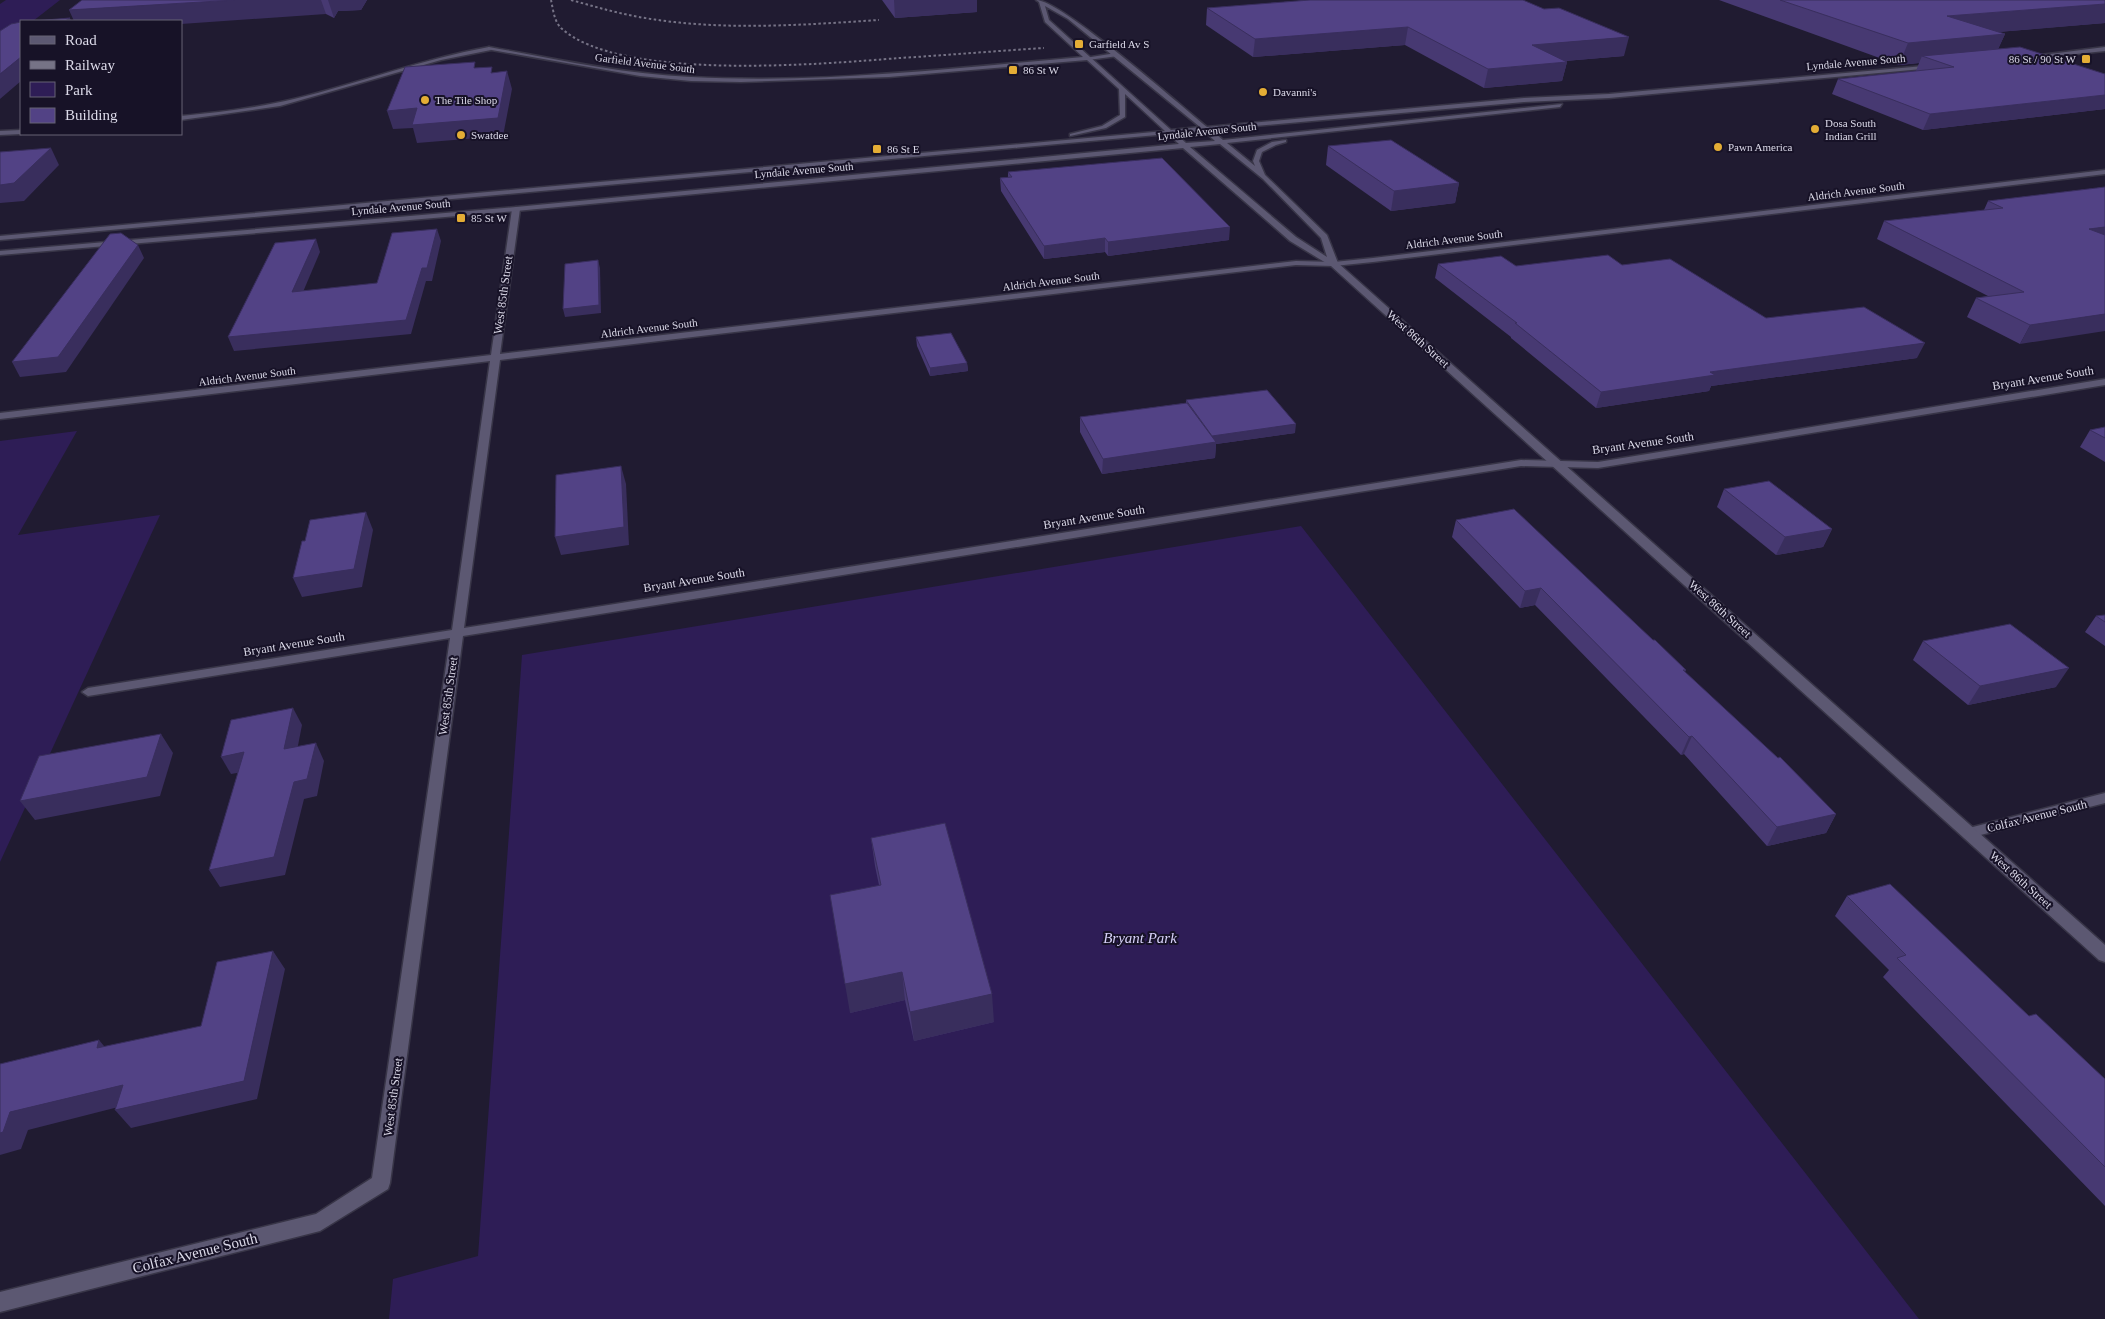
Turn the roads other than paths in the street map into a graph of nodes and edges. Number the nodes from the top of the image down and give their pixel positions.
1 (1040, 1) edge
2 (2105, 49) edge
3 (1116, 55) junction
4 (1088, 58) junction
5 (2019, 58) edge
6 (1937, 65) edge
7 (1122, 89) junction
8 (1609, 96) junction
9 (182, 118) edge
10 (1206, 129) junction
11 (20, 132) edge
12 (1171, 132) junction
13 (1314, 132) junction
14 (0, 133) edge
15 (1221, 142) junction
16 (1032, 145) junction
17 (1185, 145) junction
18 (2105, 172) edge
19 (1262, 175) junction
20 (516, 209) junction
21 (0, 238) edge
22 (0, 253) edge
23 (1334, 264) junction
24 (495, 358) junction
25 (2105, 382) edge
26 (0, 416) edge
27 (1558, 463) junction
28 (457, 632) junction
29 (88, 692) dead end
30 (2105, 798) edge
31 (1969, 833) junction
32 (2105, 955) edge
33 (381, 1184) joint
34 (0, 1302) edge

1 - 3 street, West 86th Street
1 - 4 street, West 86th Street
2 - 5 street
3 - 4 street, Garfield Avenue South
3 - 10 street, West 86th Street
4 - 7 street, West 86th Street
4 - 9 street, Garfield Avenue South
6 - 8 street, Lyndale Avenue South
7 - 12 street, West 86th Street
7 - 16 street
8 - 10 street, Lyndale Avenue South
8 - 13 street, Lyndale Avenue South
10 - 12 street, Lyndale Avenue South
10 - 15 street, West 86th Street
11 - 14 street
12 - 16 street, Lyndale Avenue South
12 - 17 street, West 86th Street
13 - 15 street, Lyndale Avenue South
13 - 19 street
15 - 17 street, Lyndale Avenue South
15 - 19 street, West 86th Street
16 - 21 street, Lyndale Avenue South
17 - 20 street, Lyndale Avenue South
17 - 23 street, West 86th Street
18 - 23 street, Aldrich Avenue South
19 - 23 street, West 86th Street
20 - 22 street, Lyndale Avenue South
20 - 24 street, West 85th Street
23 - 24 street, Aldrich Avenue South
23 - 27 street, West 86th Street
24 - 26 street, Aldrich Avenue South
24 - 28 street, West 85th Street
25 - 27 street, Bryant Avenue South
27 - 28 street, Bryant Avenue South
27 - 31 street, West 86th Street
28 - 29 street, Bryant Avenue South
28 - 33 street, West 85th Street
30 - 31 street, Colfax Avenue South
31 - 32 street, West 86th Street
33 - 34 street, Colfax Avenue South

